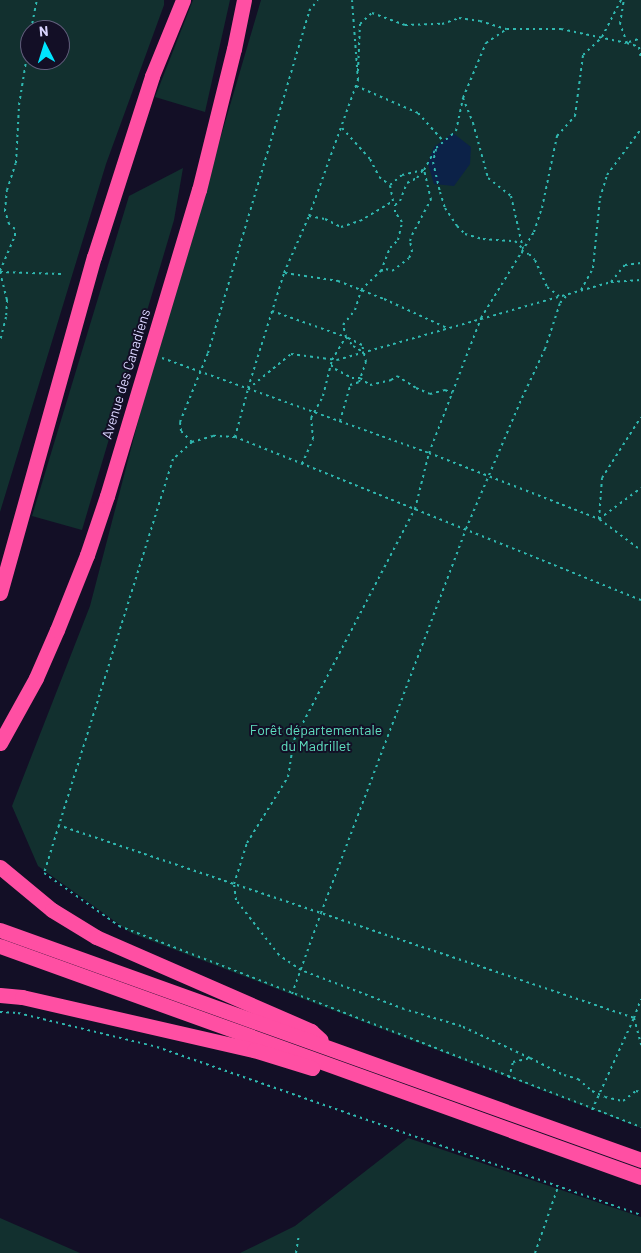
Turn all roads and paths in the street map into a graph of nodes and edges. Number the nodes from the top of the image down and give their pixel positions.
1 (37, 0) edge
2 (172, 0) edge
3 (183, 0) edge
4 (244, 0) edge
5 (318, 0) edge
6 (352, 0) edge
7 (622, 0) edge
8 (33, 20) edge
9 (507, 29) junction
10 (602, 37) junction
11 (641, 38) edge
12 (627, 43) junction
13 (641, 59) edge
14 (24, 70) edge
15 (152, 76) junction
16 (358, 80) junction
17 (356, 86) junction
18 (463, 98) junction
19 (342, 128) junction
20 (641, 129) edge
21 (444, 142) junction
22 (436, 148) junction
23 (424, 170) junction
24 (390, 185) junction
25 (5, 211) junction
26 (0, 212) edge
27 (309, 216) junction
28 (522, 250) junction
29 (641, 263) edge
30 (381, 271) junction
31 (0, 272) edge
32 (284, 273) junction
33 (61, 274) dead end
34 (641, 280) edge
35 (611, 282) junction
36 (361, 290) junction
37 (581, 290) junction
38 (568, 294) junction
39 (560, 296) junction
40 (272, 311) junction
41 (481, 318) junction
42 (447, 328) junction
43 (346, 338) junction
44 (0, 341) edge
45 (364, 352) junction
46 (157, 356) dead end
47 (332, 360) junction
48 (331, 365) junction
49 (201, 372) junction
50 (360, 378) junction
51 (248, 388) junction
52 (452, 393) junction
53 (314, 412) junction
54 (641, 417) edge
55 (340, 421) junction
56 (235, 437) junction
57 (192, 442) junction
58 (429, 453) junction
59 (302, 464) junction
60 (490, 477) junction
61 (641, 488) edge
62 (415, 509) junction
63 (599, 519) junction
64 (466, 529) junction
65 (638, 548) dead end
66 (0, 593) edge
67 (641, 600) edge
68 (0, 742) edge
69 (57, 825) junction
70 (0, 867) edge
71 (234, 884) junction
72 (321, 913) junction
73 (0, 930) edge
74 (0, 946) edge
75 (301, 970) junction
76 (292, 994) junction
77 (0, 995) edge
78 (641, 999) edge
79 (0, 1012) edge
80 (634, 1018) junction
81 (641, 1045) edge
82 (334, 1050) junction
83 (530, 1058) junction
84 (346, 1070) junction
85 (509, 1078) junction
86 (641, 1092) edge
87 (599, 1094) junction
88 (592, 1110) junction
89 (641, 1127) edge
90 (641, 1160) edge
91 (641, 1177) edge
92 (559, 1186) junction
93 (641, 1215) edge
94 (299, 1234) dead end
95 (296, 1253) edge
96 (534, 1253) edge

1 - 8 path
2 - 15 highway
3 - 15 highway
4 - 68 highway, Avenue des Canadiens
5 - 49 path
6 - 16 path
7 - 10 path
7 - 12 path
9 - 10 path
9 - 16 path
9 - 18 path
10 - 12 path
10 - 28 path
11 - 12 path
12 - 13 path
14 - 25 path
15 - 66 highway
16 - 17 path
17 - 19 path
17 - 21 path
18 - 21 path
18 - 28 path
19 - 24 path
19 - 27 path
20 - 37 path
21 - 22 path
22 - 23 path
22 - 28 path
23 - 24 path
23 - 30 path
23 - 30 path
24 - 27 path
25 - 26 path
25 - 31 path
27 - 32 path
28 - 39 path
28 - 41 path
29 - 35 path
30 - 36 path
31 - 33 path
31 - 44 path
32 - 36 path
32 - 40 path
34 - 35 path
35 - 37 path
36 - 42 path
36 - 43 path
37 - 38 path
38 - 39 path
38 - 60 path
39 - 41 path
40 - 43 path
40 - 51 path
41 - 42 path
41 - 52 path
42 - 45 path
43 - 45 path
43 - 45 path
43 - 47 path
45 - 47 path
45 - 50 path
46 - 49 path
47 - 48 path
47 - 51 path
48 - 50 path
48 - 53 path
49 - 51 path
49 - 57 path
50 - 52 path
50 - 55 path
51 - 53 path
51 - 56 path
52 - 58 path
53 - 55 path
53 - 59 path
54 - 63 path
55 - 58 path
56 - 57 path
56 - 59 path
57 - 69 path
58 - 60 path
58 - 62 path
59 - 62 path
60 - 63 path
60 - 64 path
61 - 63 path
62 - 64 path
62 - 71 path
63 - 65 path
64 - 67 path
64 - 72 path
69 - 71 path
69 - 76 path
70 - 82 highway
71 - 72 path
71 - 75 path
72 - 75 path
72 - 80 path
73 - 82 highway
74 - 84 highway
75 - 76 path
75 - 83 path
76 - 85 path
77 - 84 highway
78 - 80 path
79 - 92 path
80 - 81 path
80 - 87 path
82 - 90 highway
83 - 85 path
83 - 87 path
84 - 91 highway
85 - 88 path
86 - 87 path
87 - 88 path
88 - 89 path
92 - 93 path
92 - 96 path
94 - 95 path

